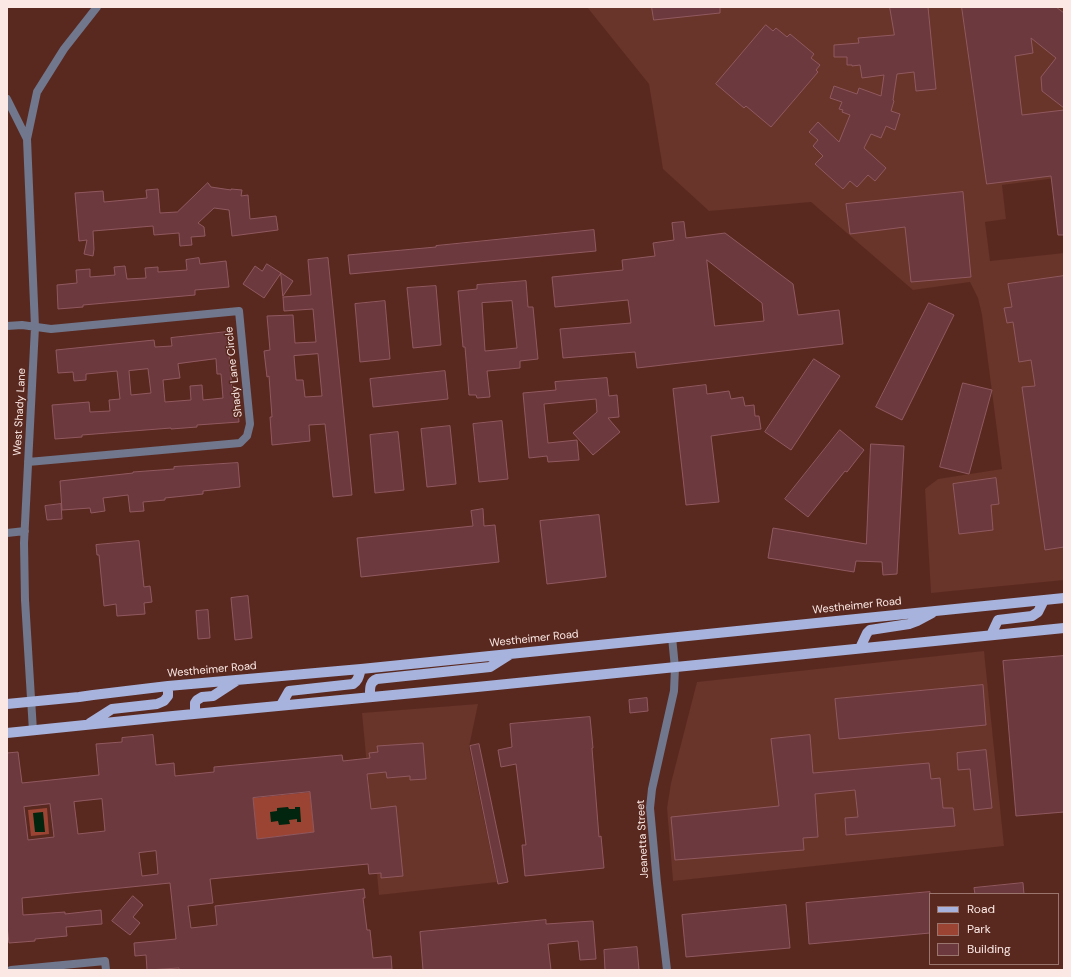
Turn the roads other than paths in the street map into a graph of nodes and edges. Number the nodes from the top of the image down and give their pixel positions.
1 (97, 7) edge
2 (7, 98) edge
3 (27, 139) junction
4 (7, 326) edge
5 (35, 327) junction
6 (28, 462) junction
7 (25, 531) junction
8 (7, 533) edge
9 (1064, 598) edge
10 (1044, 600) junction
11 (938, 610) junction
12 (1064, 628) edge
13 (991, 636) junction
14 (672, 637) junction
15 (860, 648) junction
16 (510, 653) junction
17 (675, 668) junction
18 (361, 669) junction
19 (238, 680) junction
20 (168, 686) junction
21 (370, 697) junction
22 (30, 701) junction
23 (7, 704) edge
24 (280, 705) junction
25 (195, 713) junction
26 (89, 724) junction
27 (33, 731) junction
28 (7, 733) edge
29 (11, 970) edge
30 (106, 970) edge
31 (667, 970) edge

1 - 3 street
2 - 3 street, West Shady Lane
3 - 5 street, West Shady Lane
4 - 5 street
5 - 6 street, West Shady Lane
5 - 6 street, Shady Lane Circle
6 - 7 street, West Shady Lane
7 - 8 street
7 - 22 street, West Shady Lane
9 - 10 main road, Westheimer Road
10 - 11 main road, Westheimer Road
10 - 13 main road
11 - 14 main road, Westheimer Road
11 - 15 main road
12 - 13 main road
13 - 15 main road
14 - 16 main road, Westheimer Road
14 - 17 street, Jeanetta Street
15 - 17 main road
16 - 18 main road, Westheimer Road
16 - 21 main road
17 - 21 main road
17 - 31 street, Jeanetta Street
18 - 19 main road, Westheimer Road
18 - 24 main road
19 - 20 main road, Westheimer Road
19 - 25 main road
20 - 22 main road, Westheimer Road
20 - 26 main road
21 - 24 main road
22 - 23 main road, Westheimer Road
22 - 27 street, West Shady Lane
24 - 25 main road
25 - 26 main road
26 - 27 main road
27 - 28 main road
29 - 30 street

